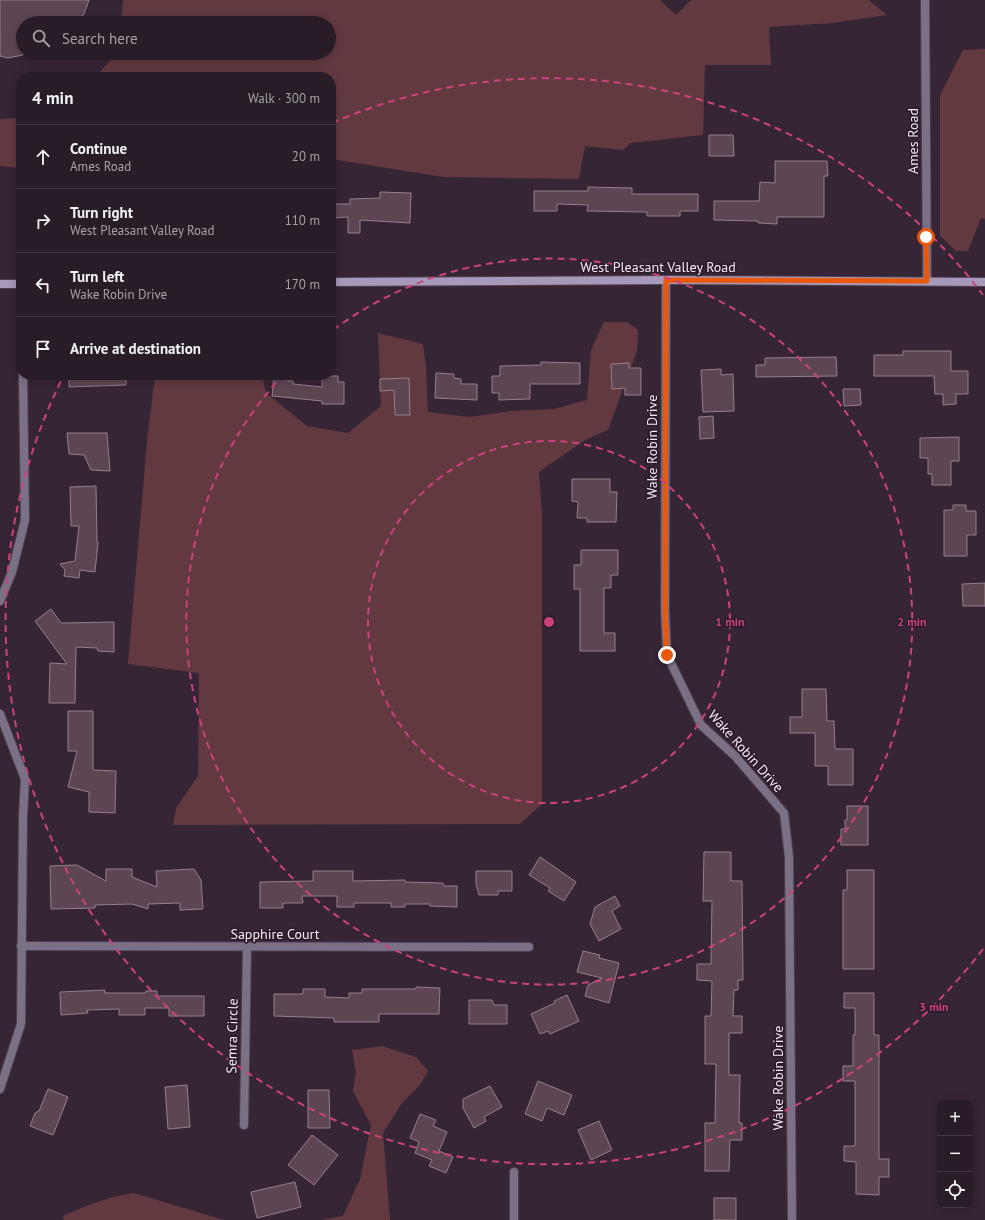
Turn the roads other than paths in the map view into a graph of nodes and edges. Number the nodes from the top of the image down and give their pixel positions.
1 (925, 0) edge
2 (666, 280) junction
3 (927, 281) junction
4 (336, 282) edge
5 (985, 282) edge
6 (0, 284) edge
7 (16, 284) edge
8 (23, 380) edge
9 (0, 601) edge
10 (0, 714) edge
11 (21, 946) junction
12 (247, 947) junction
13 (529, 947) dead end
14 (0, 1089) edge
15 (244, 1125) dead end
16 (514, 1172) dead end
17 (514, 1220) edge
18 (792, 1220) edge

1 - 3 street, Ames Road
2 - 3 main road, West Pleasant Valley Road
2 - 4 main road, West Pleasant Valley Road
2 - 18 street, Wake Robin Drive
3 - 5 main road, West Pleasant Valley Road
6 - 7 main road
8 - 9 street
10 - 11 street
11 - 12 street, Sapphire Court
11 - 14 street
12 - 13 street, Sapphire Court
12 - 15 street, Semra Circle
16 - 17 street

